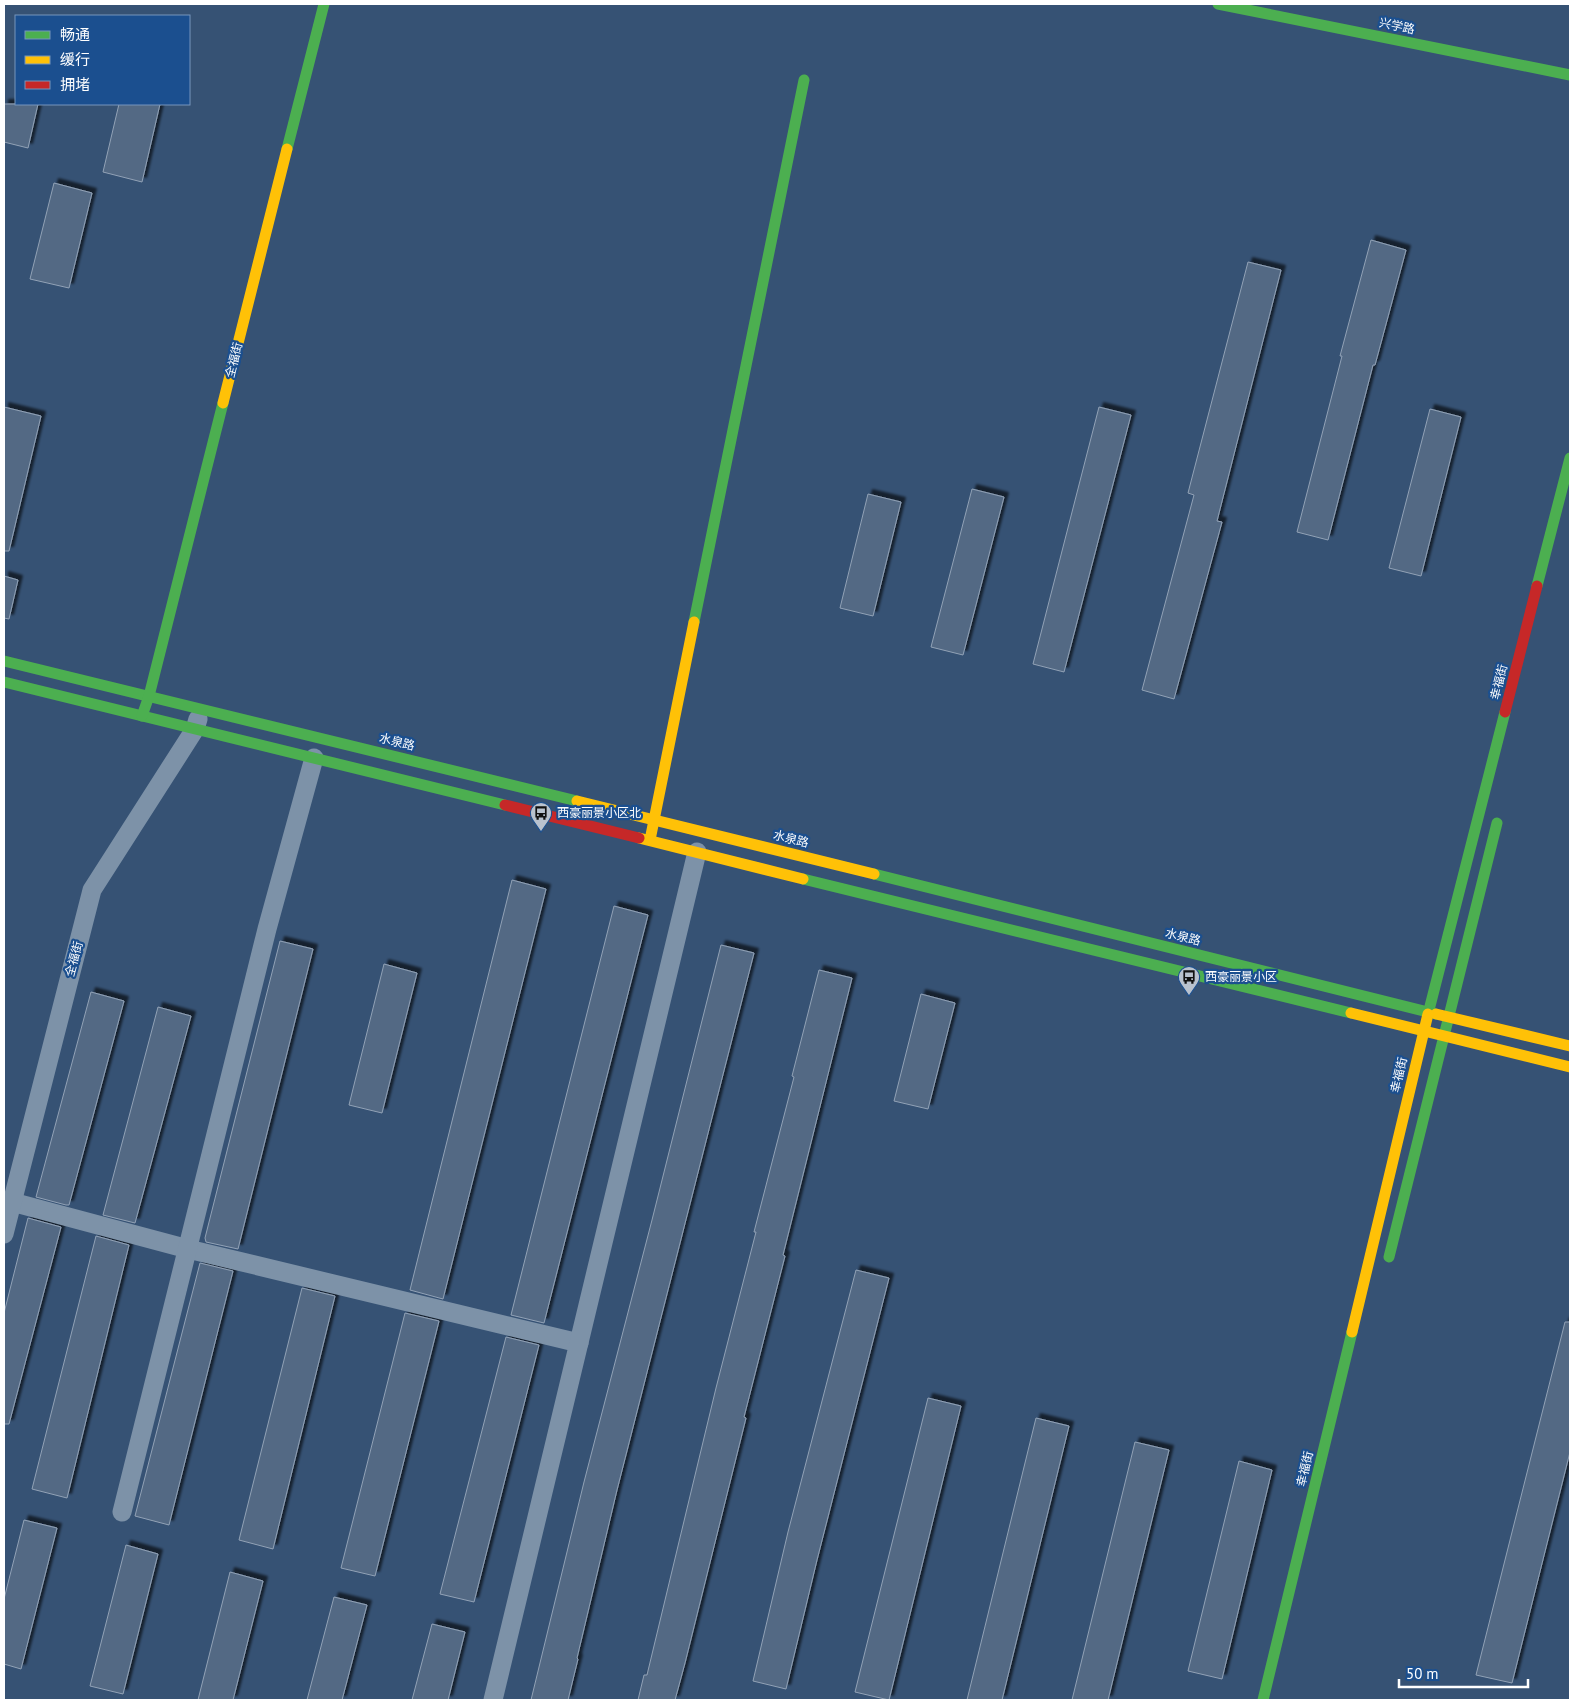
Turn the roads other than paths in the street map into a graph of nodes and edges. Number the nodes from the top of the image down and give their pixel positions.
1 (324, 4) edge
2 (1218, 4) edge
3 (1570, 76) edge
4 (804, 80) dead end
5 (1570, 458) edge
6 (4, 661) edge
7 (4, 682) edge
8 (149, 696) junction
9 (200, 709) junction
10 (142, 716) junction
11 (195, 729) junction
12 (314, 758) junction
13 (1500, 813) dead end
14 (655, 819) junction
15 (650, 841) junction
16 (697, 852) junction
17 (1429, 1012) junction
18 (1448, 1016) junction
19 (1424, 1031) junction
20 (1444, 1036) junction
21 (1570, 1046) edge
22 (1570, 1067) edge
23 (12, 1202) junction
24 (4, 1234) edge
25 (188, 1249) junction
26 (1386, 1271) dead end
27 (579, 1343) junction
28 (122, 1512) dead end
29 (493, 1700) edge
30 (1263, 1700) edge

1 - 8 main road, 全福街
2 - 3 main road, 兴学路
4 - 14 main road
5 - 17 main road, 幸福街
6 - 8 main road, 水泉路
7 - 10 main road
8 - 9 main road, 水泉路
8 - 10 main road, 全福街
9 - 11 street, 全福街
9 - 14 main road, 水泉路
10 - 11 main road
11 - 12 main road
11 - 23 street, 全福街
12 - 15 main road
12 - 25 street
13 - 18 main road
14 - 15 main road
14 - 17 main road, 水泉路
15 - 16 main road
16 - 19 main road
16 - 27 street
17 - 18 main road, 水泉路
17 - 19 main road, 幸福街
18 - 20 main road
18 - 21 main road, 水泉路
19 - 20 main road
19 - 30 main road, 幸福街
20 - 22 main road
20 - 26 main road
23 - 24 street, 全福街
23 - 25 street
25 - 27 street
25 - 28 street
27 - 29 street

